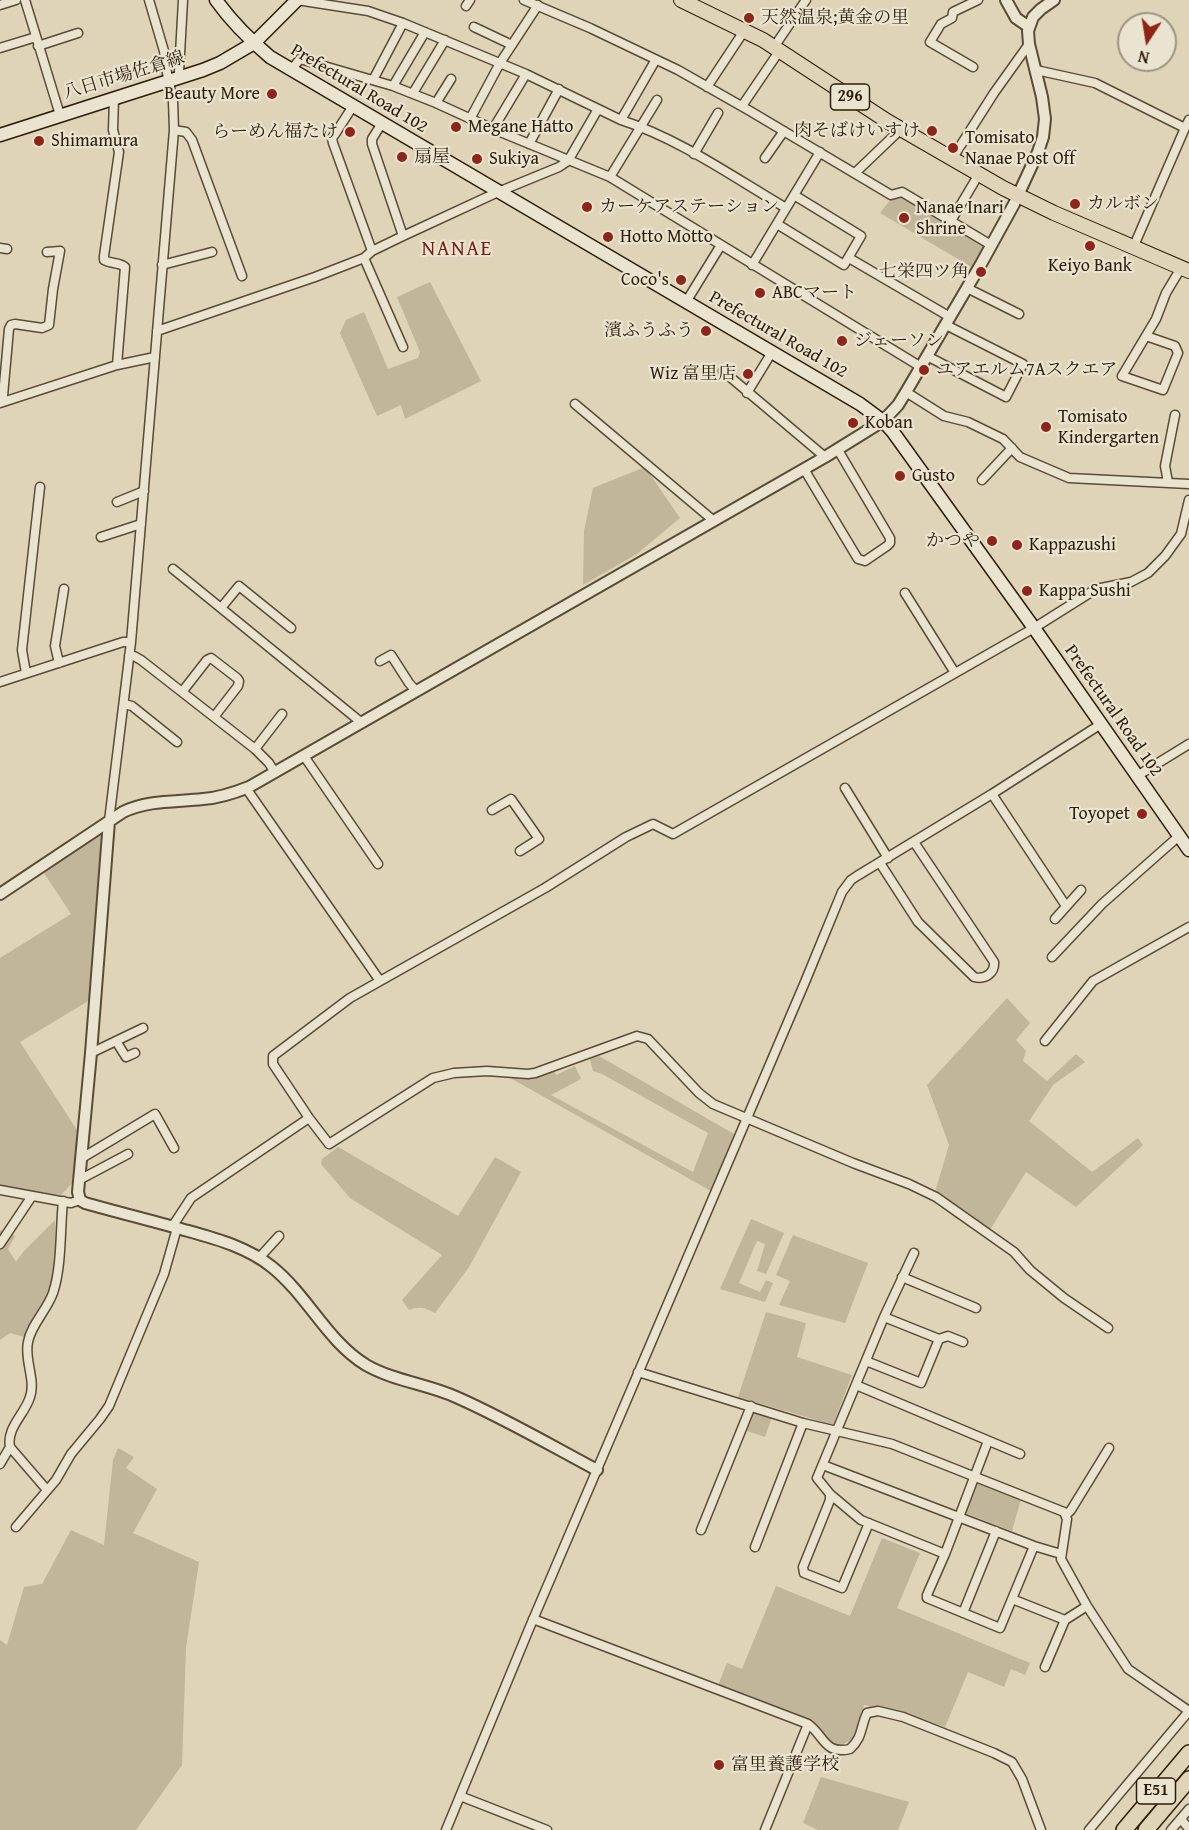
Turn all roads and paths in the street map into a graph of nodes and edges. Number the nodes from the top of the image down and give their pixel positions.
1 (16, 0) edge
2 (25, 0) edge
3 (149, 0) edge
4 (183, 0) edge
5 (216, 0) edge
6 (297, 0) edge
7 (524, 0) edge
8 (681, 0) edge
9 (806, 0) edge
10 (978, 0) edge
11 (1006, 0) edge
12 (1054, 0) edge
13 (543, 4) edge
14 (699, 4) edge
15 (0, 5) edge
16 (403, 23) junction
17 (474, 27) dead end
18 (1029, 27) junction
19 (744, 31) junction
20 (425, 32) junction
21 (78, 33) dead end
22 (36, 37) junction
23 (446, 40) junction
24 (254, 43) junction
25 (1029, 44) junction
26 (512, 45) junction
27 (38, 46) junction
28 (0, 48) edge
29 (777, 49) junction
30 (655, 61) junction
31 (500, 63) junction
32 (972, 67) dead end
33 (291, 70) junction
34 (1036, 70) junction
35 (179, 72) dead end
36 (526, 74) junction
37 (451, 78) dead end
38 (373, 80) junction
39 (168, 81) junction
40 (393, 86) junction
41 (707, 87) junction
42 (559, 89) junction
43 (413, 93) junction
44 (114, 98) junction
45 (657, 100) dead end
46 (436, 103) junction
47 (353, 106) junction
48 (742, 106) junction
49 (598, 109) junction
50 (718, 113) dead end
51 (60, 115) junction
52 (470, 119) junction
53 (621, 120) junction
54 (382, 123) junction
55 (1187, 124) edge
56 (641, 126) junction
57 (493, 129) junction
58 (901, 129) junction
59 (174, 130) junction
60 (784, 131) junction
61 (0, 135) edge
62 (529, 144) junction
63 (820, 152) junction
64 (694, 153) junction
65 (765, 158) dead end
66 (952, 159) junction
67 (568, 161) junction
68 (855, 173) junction
69 (979, 174) junction
70 (610, 177) junction
71 (498, 192) junction
72 (794, 195) junction
73 (1018, 196) junction
74 (786, 208) junction
75 (951, 221) junction
76 (777, 224) junction
77 (403, 236) junction
78 (722, 245) junction
79 (992, 245) junction
80 (1133, 248) junction
81 (372, 251) junction
82 (47, 252) dead end
83 (212, 252) dead end
84 (364, 258) junction
85 (849, 258) junction
86 (162, 265) junction
87 (752, 265) junction
88 (1185, 270) edge
89 (242, 276) dead end
90 (967, 288) junction
91 (686, 302) junction
92 (1019, 314) dead end
93 (948, 321) junction
94 (157, 331) junction
95 (1146, 336) junction
96 (403, 347) dead end
97 (772, 352) junction
98 (927, 356) junction
99 (155, 357) junction
100 (117, 365) junction
101 (921, 367) junction
102 (723, 371) dead end
103 (906, 392) junction
104 (747, 393) junction
105 (2, 402) edge
106 (575, 404) dead end
107 (1175, 415) dead end
108 (884, 421) junction
109 (1012, 448) junction
110 (838, 450) junction
111 (825, 457) junction
112 (804, 470) junction
113 (982, 480) dead end
114 (1168, 482) junction
115 (1189, 484) edge
116 (40, 487) dead end
117 (144, 491) junction
118 (1189, 500) edge
119 (117, 502) dead end
120 (714, 521) junction
121 (141, 524) junction
122 (1185, 535) edge
123 (101, 537) dead end
124 (173, 569) dead end
125 (64, 589) dead end
126 (905, 593) dead end
127 (221, 608) junction
128 (291, 628) dead end
129 (1034, 628) junction
130 (131, 642) junction
131 (129, 656) junction
132 (380, 661) dead end
133 (59, 663) junction
134 (26, 673) junction
135 (955, 673) junction
136 (0, 682) edge
137 (416, 691) junction
138 (182, 692) junction
139 (124, 705) junction
140 (282, 714) dead end
141 (214, 717) junction
142 (362, 723) junction
143 (1101, 724) junction
144 (177, 742) dead end
145 (1189, 744) edge
146 (255, 749) junction
147 (304, 756) junction
148 (275, 773) junction
149 (1137, 776) junction
150 (246, 788) junction
151 (845, 788) dead end
152 (992, 794) junction
153 (492, 810) dead end
154 (109, 821) junction
155 (1179, 836) junction
156 (914, 842) junction
157 (1189, 850) edge
158 (520, 851) dead end
159 (884, 861) junction
160 (378, 864) dead end
161 (1081, 890) dead end
162 (0, 894) edge
163 (1066, 906) junction
164 (1054, 919) dead end
165 (1189, 927) edge
166 (1052, 957) dead end
167 (380, 981) junction
168 (143, 1028) dead end
169 (116, 1041) junction
170 (1045, 1041) dead end
171 (91, 1053) junction
172 (135, 1053) dead end
173 (309, 1118) junction
174 (747, 1119) junction
175 (174, 1148) dead end
176 (128, 1154) dead end
177 (82, 1158) junction
178 (79, 1180) junction
179 (0, 1190) edge
180 (32, 1196) junction
181 (80, 1200) junction
182 (63, 1201) junction
183 (175, 1228) junction
184 (279, 1236) dead end
185 (0, 1244) edge
186 (914, 1253) dead end
187 (259, 1258) junction
188 (902, 1277) junction
189 (976, 1308) dead end
190 (884, 1317) junction
191 (1108, 1328) dead end
192 (939, 1339) junction
193 (963, 1342) dead end
194 (866, 1361) junction
195 (638, 1372) junction
196 (856, 1385) junction
197 (751, 1407) junction
198 (803, 1423) junction
199 (836, 1432) junction
200 (988, 1440) junction
201 (10, 1447) junction
202 (1109, 1448) dead end
203 (1020, 1454) dead end
204 (2, 1459) edge
205 (823, 1465) junction
206 (597, 1470) junction
207 (974, 1477) junction
208 (47, 1490) junction
209 (830, 1494) junction
210 (1066, 1515) junction
211 (959, 1516) junction
212 (869, 1523) junction
213 (16, 1527) dead end
214 (701, 1530) dead end
215 (996, 1531) junction
216 (1034, 1546) junction
217 (755, 1547) dead end
218 (945, 1554) junction
219 (1061, 1554) junction
220 (1012, 1599) junction
221 (1087, 1606) junction
222 (963, 1613) junction
223 (533, 1619) junction
224 (1065, 1620) junction
225 (1045, 1667) dead end
226 (1189, 1711) edge
227 (808, 1724) junction
228 (1189, 1753) edge
229 (1189, 1779) edge
230 (460, 1796) junction
231 (1189, 1809) edge
232 (1181, 1819) junction
233 (1189, 1829) edge
234 (446, 1830) edge
235 (547, 1830) edge
236 (765, 1830) edge
237 (1041, 1830) edge
238 (1089, 1830) edge
239 (1124, 1830) edge
240 (1146, 1830) edge
241 (1172, 1830) edge

1 - 15 street
2 - 22 street
3 - 39 street
4 - 35 street
5 - 24 main road, Prefectural Road 102
6 - 16 street
6 - 24 main road
7 - 13 street
8 - 14 highway, 296
9 - 29 street
10 - 32 street
11 - 18 street
12 - 18 street
13 - 26 street
13 - 30 street
14 - 19 highway, 296
16 - 20 street
16 - 38 street
17 - 26 street
18 - 25 street
19 - 29 highway, 296
19 - 41 street
20 - 23 street
20 - 40 street
21 - 27 street
22 - 27 street
22 - 28 street
23 - 31 street
23 - 43 street
24 - 33 main road, Prefectural Road 102
24 - 39 main road, 八日市場佐倉線
25 - 34 street
25 - 66 street
26 - 31 street
27 - 51 street
29 - 48 street
29 - 58 highway, 296
30 - 41 street
30 - 53 street
31 - 36 street
31 - 52 street
33 - 38 street
33 - 47 main road, Prefectural Road 102
34 - 55 street
34 - 73 street
36 - 42 street
36 - 57 street
37 - 46 street
38 - 40 street
39 - 44 main road, 八日市場佐倉線
39 - 59 street
40 - 43 street
41 - 48 street
42 - 49 street
42 - 62 street
43 - 46 street
44 - 51 main road, 八日市場佐倉線
44 - 100 street
45 - 56 street
46 - 52 street
47 - 54 main road, Prefectural Road 102
47 - 81 street
48 - 60 street
49 - 53 street
49 - 67 street
50 - 64 street
51 - 61 main road, 八日市場佐倉線
52 - 57 street
53 - 56 street
54 - 71 main road, Prefectural Road 102
54 - 77 street
55 - 80 street
56 - 64 street
56 - 70 street
57 - 62 street
58 - 66 highway, 296
58 - 68 street
59 - 86 street
59 - 89 street
60 - 63 street
60 - 65 street
62 - 67 street
63 - 68 street
63 - 72 street
64 - 74 street
66 - 69 highway, 296
67 - 70 street
67 - 71 street
68 - 75 street
69 - 73 highway, 296
69 - 75 street
70 - 78 street
71 - 77 street
71 - 91 main road, Prefectural Road 102
72 - 74 street
72 - 85 street
73 - 79 street
73 - 80 highway, 296
74 - 76 street
75 - 79 street
76 - 85 street
76 - 87 street
77 - 81 street
78 - 87 street
78 - 91 street
79 - 90 street
80 - 88 highway, 296
81 - 84 street
82 - 105 street
83 - 86 street
84 - 94 street
84 - 96 street
85 - 93 street
86 - 94 street
87 - 101 street
88 - 95 street
90 - 92 street
90 - 93 street
91 - 97 main road, Prefectural Road 102
93 - 98 street
93 - 98 street
94 - 99 street
95 - 95 street
97 - 104 street
97 - 108 main road, Prefectural Road 102
98 - 101 street
99 - 100 street
99 - 117 street
100 - 105 street
101 - 103 street
102 - 104 street
103 - 108 street
103 - 109 street
104 - 111 street
106 - 120 street
107 - 114 street
108 - 110 street
108 - 129 main road, Prefectural Road 102
109 - 113 street
109 - 114 street
110 - 111 street
110 - 112 street
111 - 112 street
112 - 120 street
114 - 115 street
116 - 134 street
117 - 119 street
117 - 121 street
118 - 122 street
120 - 137 street
121 - 123 street
121 - 130 street
122 - 129 street
124 - 127 street
125 - 133 street
126 - 135 street
127 - 128 street
127 - 142 street
129 - 135 street
129 - 143 main road, Prefectural Road 102
130 - 131 street
130 - 133 street
131 - 138 street
131 - 139 street
132 - 137 street
133 - 134 street
134 - 136 street
135 - 167 street
137 - 142 street
138 - 141 street
138 - 141 street
139 - 144 street
139 - 154 street
140 - 146 street
141 - 146 street
142 - 147 street
143 - 149 main road, Prefectural Road 102
143 - 152 street
145 - 149 street
146 - 148 street
147 - 148 street
147 - 160 street
148 - 150 street
149 - 155 main road, Prefectural Road 102
150 - 154 street
150 - 167 street
151 - 159 street
152 - 156 street
152 - 163 street
153 - 158 street
154 - 162 street
154 - 171 street
155 - 157 main road, Prefectural Road 102
155 - 166 street
156 - 159 street
156 - 159 street
159 - 174 street
161 - 163 street
163 - 164 street
165 - 170 street
167 - 173 street
168 - 169 street
169 - 171 street
169 - 172 street
171 - 177 street
173 - 174 street
173 - 183 street
174 - 191 street
174 - 195 street
175 - 177 street
176 - 178 street
177 - 178 street
178 - 181 street
179 - 180 street
180 - 182 street
180 - 185 street
181 - 182 street
181 - 183 street
182 - 201 street
183 - 187 street
183 - 208 street
184 - 187 street
186 - 188 street
187 - 206 street
188 - 189 street
188 - 190 street
190 - 192 street
190 - 194 street
192 - 193 street
192 - 194 street
194 - 196 street
195 - 197 street
195 - 206 street
196 - 199 street
196 - 200 street
197 - 198 street
197 - 214 street
198 - 199 street
198 - 217 street
199 - 205 street
199 - 207 street
200 - 203 street
200 - 207 street
201 - 204 street
201 - 208 street
202 - 210 street
205 - 209 street
205 - 211 street
206 - 223 street
207 - 210 street
207 - 211 street
208 - 213 street
209 - 212 street
209 - 212 street
210 - 219 street
211 - 215 street
211 - 218 street
212 - 218 street
215 - 216 street
215 - 222 street
216 - 219 street
216 - 220 street
218 - 222 street
219 - 221 street
220 - 222 street
220 - 224 street
221 - 224 street
221 - 226 street
223 - 227 street
223 - 230 street
224 - 225 street
226 - 238 street
227 - 236 street
227 - 237 street
228 - 239 highway, E51
229 - 240 highway, E51
230 - 234 street
230 - 235 street
231 - 232 street
232 - 233 street
232 - 241 street

